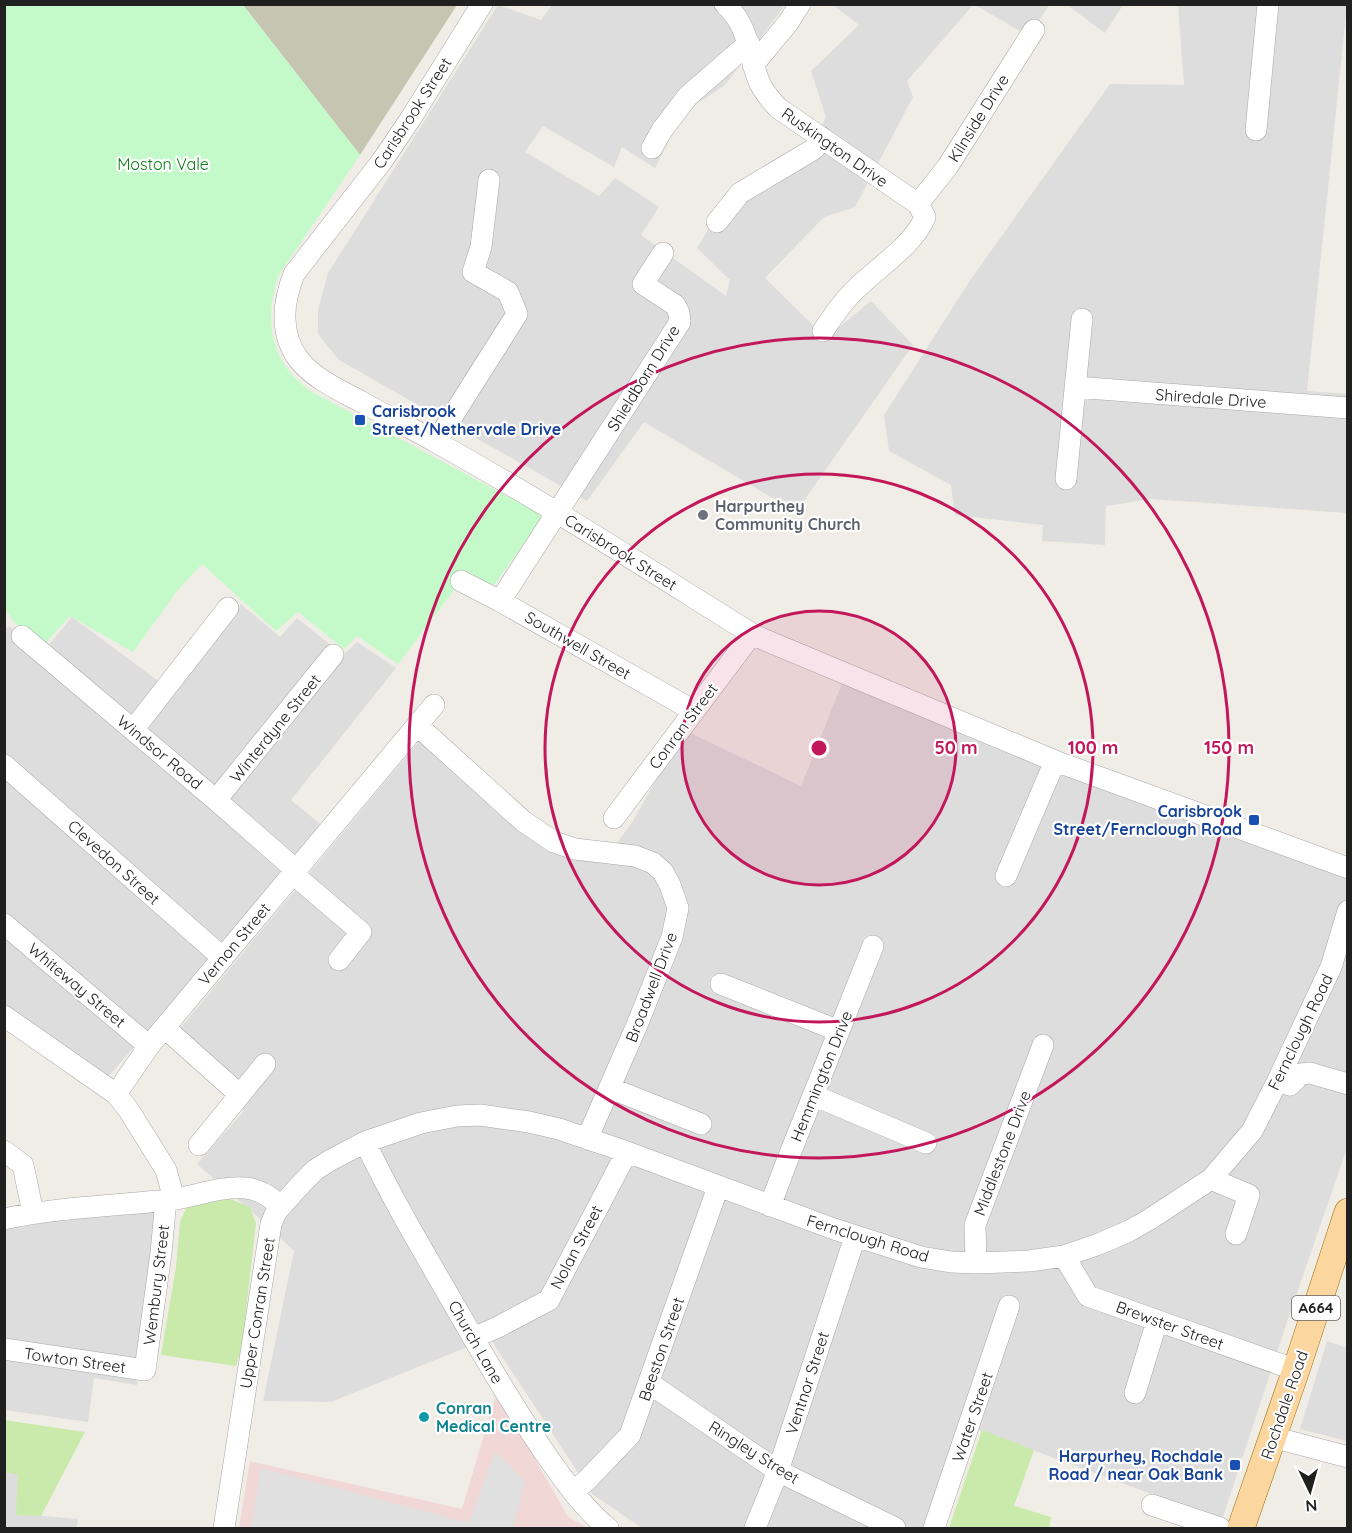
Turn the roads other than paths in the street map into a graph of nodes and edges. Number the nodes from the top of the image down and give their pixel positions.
1 (482, 4) edge
2 (725, 4) edge
3 (800, 4) edge
4 (1268, 4) edge
5 (1034, 30) dead end
6 (748, 43) junction
7 (753, 65) junction
8 (1256, 130) dead end
9 (821, 137) junction
10 (652, 148) dead end
11 (489, 180) dead end
12 (921, 210) junction
13 (717, 222) dead end
14 (663, 253) dead end
15 (1082, 319) dead end
16 (823, 331) dead end
17 (1075, 387) junction
18 (1347, 408) edge
19 (436, 442) junction
20 (1066, 479) dead end
21 (557, 512) junction
22 (461, 581) dead end
23 (500, 601) junction
24 (228, 608) dead end
25 (752, 634) junction
26 (22, 636) dead end
27 (333, 655) dead end
28 (434, 705) dead end
29 (694, 711) junction
30 (418, 726) junction
31 (133, 730) junction
32 (1055, 761) junction
33 (4, 765) edge
34 (216, 800) junction
35 (614, 818) dead end
36 (1347, 868) edge
37 (294, 872) junction
38 (1006, 876) dead end
39 (1347, 910) edge
40 (4, 924) edge
41 (873, 946) dead end
42 (223, 958) junction
43 (339, 960) dead end
44 (721, 984) dead end
45 (4, 1016) edge
46 (165, 1028) junction
47 (839, 1031) junction
48 (1043, 1045) dead end
49 (149, 1046) junction
50 (266, 1064) dead end
51 (1278, 1080) junction
52 (1347, 1084) edge
53 (610, 1088) junction
54 (116, 1094) junction
55 (240, 1095) junction
56 (813, 1095) junction
57 (701, 1124) dead end
58 (587, 1139) junction
59 (366, 1142) junction
60 (927, 1143) dead end
61 (200, 1145) dead end
62 (4, 1151) edge
63 (627, 1152) junction
64 (1211, 1179) junction
65 (718, 1187) junction
66 (170, 1199) junction
67 (282, 1206) junction
68 (770, 1206) junction
69 (1347, 1212) edge
70 (33, 1213) junction
71 (4, 1218) edge
72 (1236, 1234) dead end
73 (855, 1237) junction
74 (1342, 1248) edge
75 (1064, 1256) junction
76 (976, 1263) junction
77 (1010, 1306) dead end
78 (1157, 1321) junction
79 (473, 1338) junction
80 (4, 1349) edge
81 (145, 1370) joint
82 (1296, 1370) junction
83 (649, 1383) junction
84 (1135, 1394) dead end
85 (1272, 1437) junction
86 (1347, 1456) edge
87 (778, 1471) junction
88 (573, 1492) junction
89 (1152, 1505) dead end
90 (224, 1528) edge
91 (608, 1528) edge
92 (755, 1528) edge
93 (896, 1528) edge
94 (934, 1528) edge
95 (1220, 1528) edge
96 (1241, 1528) edge

1 - 19 street, Carisbrook Street
2 - 6 street, Ruskington Drive
3 - 7 street
4 - 8 street
5 - 12 street, Kilnside Drive
6 - 7 street, Ruskington Drive
6 - 10 street
7 - 9 street, Ruskington Drive
9 - 12 street, Ruskington Drive
9 - 13 street
11 - 19 street
12 - 16 street, Kilnside Drive
14 - 21 street, Shieldborn Drive
15 - 17 street
17 - 18 street, Shiredale Drive
17 - 20 street
19 - 21 street, Carisbrook Street
21 - 23 street
21 - 25 street, Carisbrook Street
22 - 23 street, Southwell Street
23 - 29 street, Southwell Street
24 - 31 street
25 - 29 street, Conran Street
25 - 32 street, Carisbrook Street
26 - 31 street, Windsor Road
27 - 34 street, Winterdyne Street
28 - 30 street, Vernon Street
29 - 35 street, Conran Street
30 - 37 street, Vernon Street
30 - 53 street, Broadwell Drive
31 - 34 street, Windsor Road
32 - 36 street, Carisbrook Street
32 - 38 street
33 - 42 street, Clevedon Street
34 - 37 street, Windsor Road
37 - 42 street, Vernon Street
37 - 43 street, Windsor Road
39 - 51 street, Fernclough Road
40 - 49 street, Whiteway Street
41 - 47 street, Hemmington Drive
42 - 46 street, Vernon Street
44 - 47 street
45 - 54 street
46 - 49 street, Vernon Street
46 - 55 street
47 - 56 street, Hemmington Drive
48 - 76 street, Middlestone Drive
49 - 54 street, Vernon Street
50 - 55 street
51 - 52 street
51 - 64 street, Fernclough Road
53 - 57 street
53 - 58 street, Broadwell Drive
54 - 66 street
55 - 61 street
56 - 60 street
56 - 68 street, Hemmington Drive
58 - 59 street, Fernclough Road
58 - 63 street, Fernclough Road
59 - 67 street, Upper Conran Street
59 - 79 street, Church Lane
62 - 70 street
63 - 65 street, Fernclough Road
63 - 79 street, Nolan Street
64 - 72 street
64 - 75 street, Fernclough Road
65 - 68 street, Fernclough Road
65 - 83 street, Beeston Street
66 - 67 street
66 - 70 street
66 - 81 street, Wembury Street
67 - 90 street, Upper Conran Street
68 - 73 street, Fernclough Road
69 - 74 main road, Rochdale Road / A664
70 - 71 street
73 - 76 street, Fernclough Road
73 - 87 street, Ventnor Street
74 - 82 main road, Rochdale Road / A664
75 - 76 street, Fernclough Road
75 - 78 street, Brewster Street
77 - 94 street, Water Street
78 - 82 street, Brewster Street
78 - 84 street
79 - 88 street, Church Lane
80 - 81 street, Towton Street
82 - 85 main road, Rochdale Road / A664
83 - 87 street, Ringley Street
83 - 88 street, Beeston Street
85 - 86 street
85 - 96 main road, Rochdale Road / A664
87 - 92 street, Ventnor Street
87 - 93 street, Ringley Street
88 - 91 street, Church Lane
89 - 95 street

